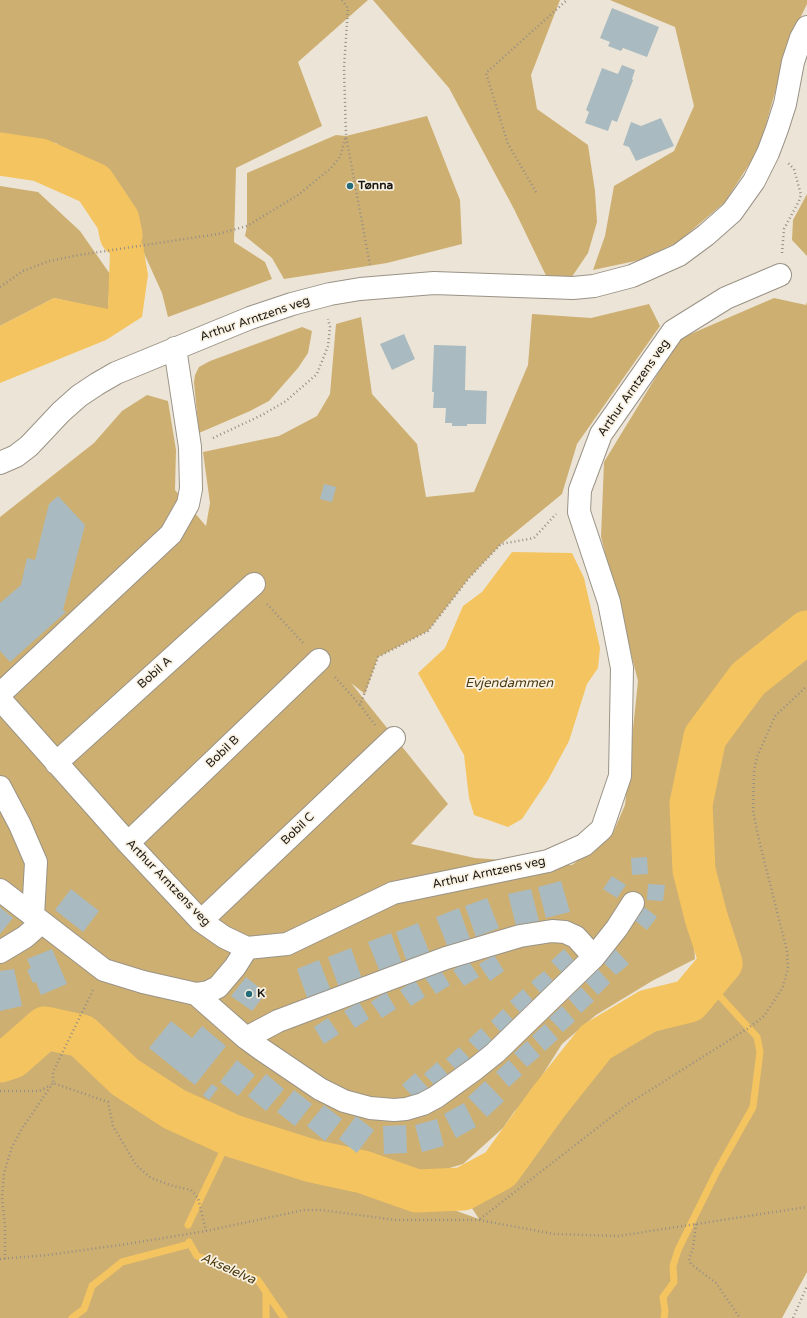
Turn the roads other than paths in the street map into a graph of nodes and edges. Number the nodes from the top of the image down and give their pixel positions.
1 (807, 27) edge
2 (780, 275) road end
3 (175, 348) junction
4 (0, 463) edge
5 (254, 584) dead end
6 (319, 660) dead end
7 (0, 694) edge
8 (0, 699) edge
9 (392, 740) road end
10 (56, 763) junction
11 (0, 787) edge
12 (128, 843) junction
13 (0, 890) edge
14 (633, 903) dead end
15 (37, 919) junction
16 (201, 921) junction
17 (247, 948) junction
18 (0, 952) edge
19 (594, 957) junction
20 (196, 994) junction
21 (246, 1038) junction

1 - 3 street, Arthur Arntzens veg
2 - 17 street, Arthur Arntzens veg
3 - 4 street, Arthur Arntzens veg
3 - 7 street
5 - 10 street, Bobil A
6 - 12 street, Bobil B
8 - 10 street, Arthur Arntzens veg
9 - 16 street, Bobil C
10 - 12 street, Arthur Arntzens veg
11 - 15 street
12 - 16 street, Arthur Arntzens veg
13 - 15 street
14 - 19 street
15 - 18 street
15 - 20 street
16 - 17 street, Arthur Arntzens veg
17 - 20 street
19 - 21 street
19 - 21 street
20 - 21 street

